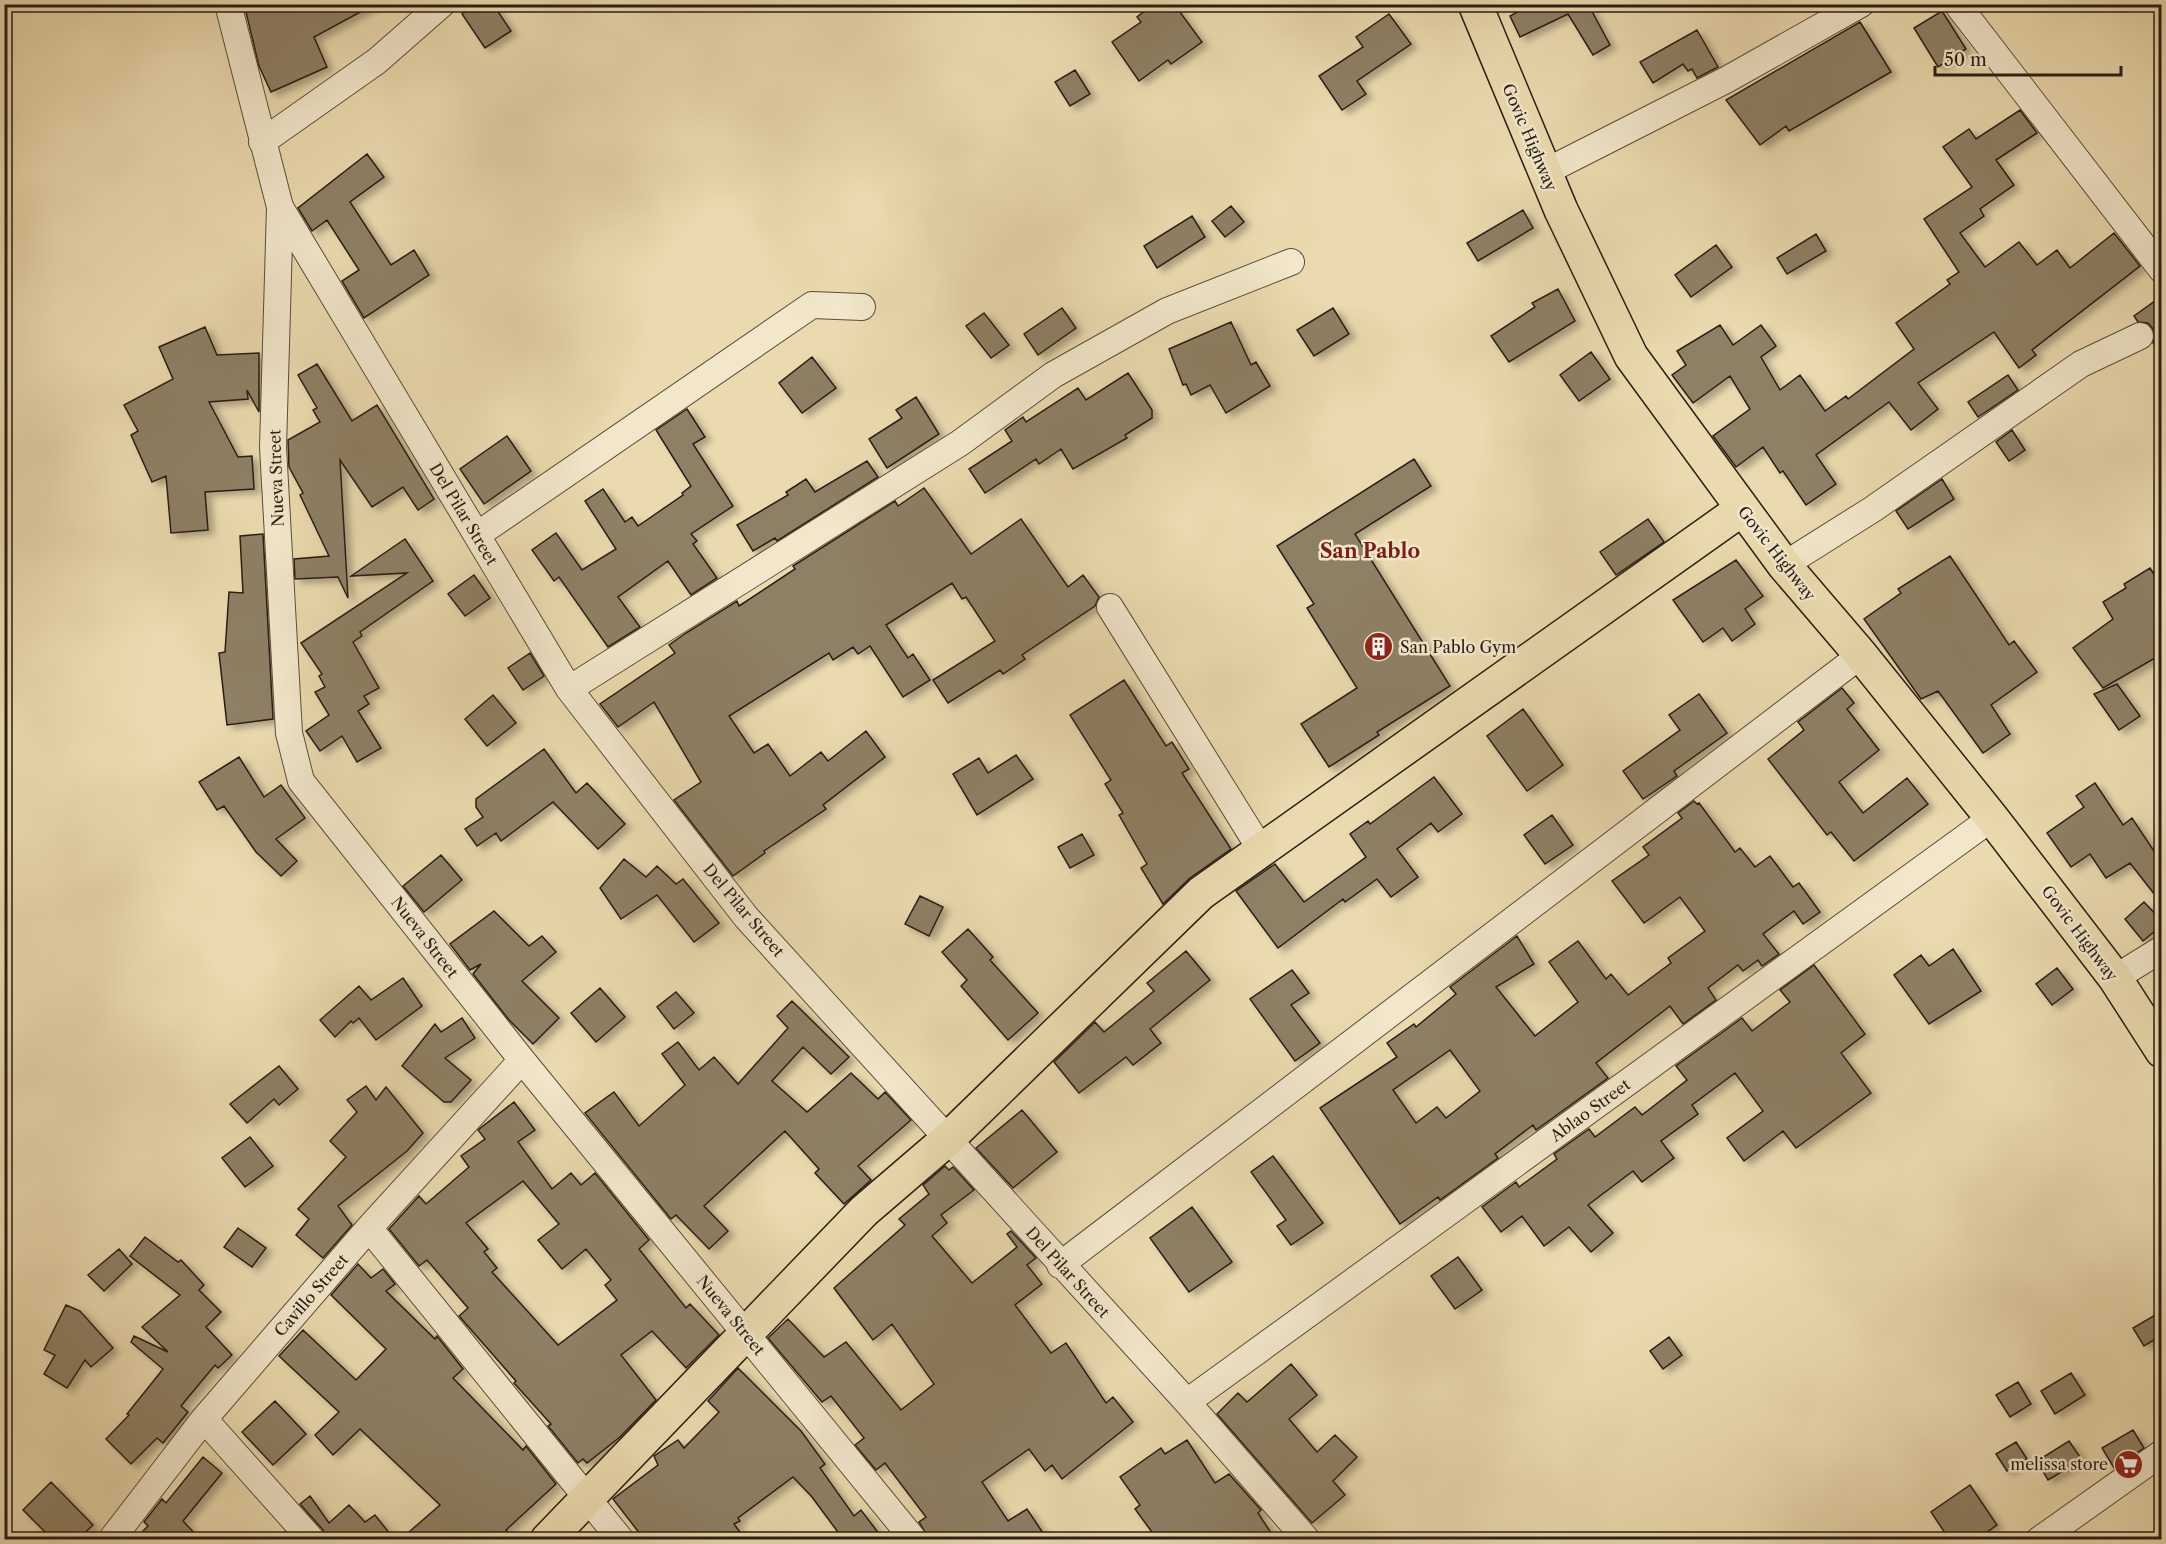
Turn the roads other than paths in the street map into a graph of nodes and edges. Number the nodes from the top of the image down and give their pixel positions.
1 (228, 4) edge
2 (442, 4) edge
3 (1475, 4) edge
4 (1861, 4) edge
5 (1957, 4) edge
6 (262, 142) junction
7 (1545, 172) junction
8 (280, 207) junction
9 (1291, 262) dead end
10 (2162, 270) edge
11 (862, 307) dead end
12 (2140, 336) dead end
13 (1742, 509) junction
14 (477, 535) junction
15 (1784, 565) junction
16 (1110, 607) dead end
17 (1862, 655) junction
18 (569, 689) junction
19 (1992, 818) junction
20 (1261, 850) junction
21 (2162, 949) edge
22 (2115, 978) junction
23 (2162, 1051) edge
24 (522, 1060) junction
25 (949, 1138) junction
26 (369, 1228) junction
27 (1060, 1265) junction
28 (745, 1332) junction
29 (1187, 1402) junction
30 (204, 1419) junction
31 (2162, 1453) edge
32 (587, 1496) junction
33 (111, 1539) edge
34 (312, 1539) edge
35 (547, 1539) edge
36 (621, 1539) edge
37 (914, 1539) edge
38 (1307, 1539) edge
39 (2039, 1539) edge

1 - 6 street
2 - 6 street
3 - 7 main road, Govic Highway
4 - 7 street
5 - 10 street
6 - 8 street
7 - 13 main road, Govic Highway
8 - 14 street, Del Pilar Street
8 - 24 street, Nueva Street
9 - 18 street
11 - 14 street
12 - 15 street
13 - 15 main road, Govic Highway
13 - 20 main road
14 - 18 street, Del Pilar Street
15 - 17 main road, Govic Highway
16 - 20 street
17 - 19 main road, Govic Highway
17 - 27 street
18 - 25 street, Del Pilar Street
19 - 22 main road, Govic Highway
19 - 29 street, Ablao Street
20 - 25 main road
21 - 22 street
22 - 23 main road, Govic Highway
24 - 26 street, Cavillo Street
24 - 28 street, Nueva Street
25 - 27 street, Del Pilar Street
25 - 28 main road
26 - 30 street, Cavillo Street
26 - 32 street
27 - 29 street, Del Pilar Street
28 - 32 main road
28 - 37 street, Nueva Street
29 - 38 street, Del Pilar Street
30 - 33 street, Cavillo Street
30 - 34 street
31 - 39 street
32 - 35 main road
32 - 36 street

